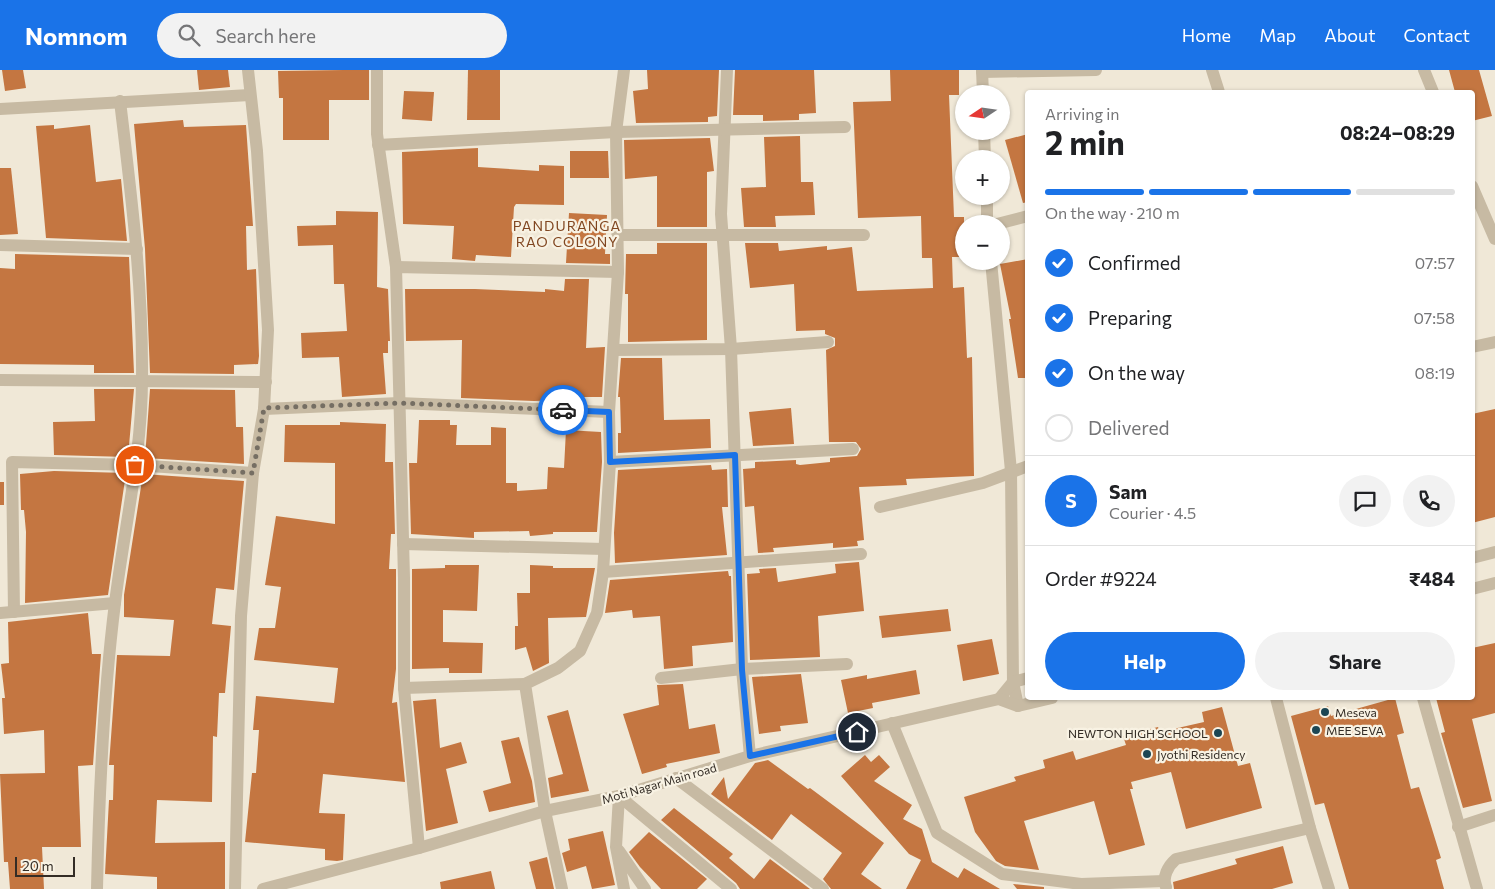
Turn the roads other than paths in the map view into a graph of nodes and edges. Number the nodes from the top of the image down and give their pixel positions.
1 (248, 70) edge
2 (377, 70) edge
3 (624, 70) edge
4 (727, 70) edge
5 (1096, 70) edge
6 (1212, 70) edge
7 (1424, 70) edge
8 (982, 71) edge
9 (983, 85) edge
10 (1218, 90) edge
11 (1432, 90) edge
12 (250, 95) junction
13 (120, 102) junction
14 (0, 109) edge
15 (846, 127) dead end
16 (725, 130) junction
17 (616, 132) junction
18 (378, 145) junction
19 (1475, 193) edge
20 (1025, 217) edge
21 (1010, 221) edge
22 (864, 235) dead end
23 (618, 236) junction
24 (723, 237) junction
25 (1495, 240) edge
26 (0, 245) edge
27 (138, 249) junction
28 (396, 266) junction
29 (992, 270) edge
30 (618, 272) junction
31 (828, 342) dead end
32 (1495, 342) edge
33 (1475, 346) edge
34 (731, 348) junction
35 (614, 350) junction
36 (0, 380) edge
37 (142, 380) junction
38 (266, 382) junction
39 (399, 403) junction
40 (264, 408) junction
41 (609, 412) junction
42 (853, 449) dead end
43 (735, 455) junction
44 (610, 462) junction
45 (135, 465) junction
46 (1025, 467) edge
47 (1011, 471) junction
48 (253, 473) junction
49 (880, 507) dead end
50 (403, 544) junction
51 (604, 549) junction
52 (1495, 552) edge
53 (861, 554) dead end
54 (1475, 557) edge
55 (740, 564) junction
56 (603, 572) junction
57 (1495, 583) edge
58 (1475, 588) edge
59 (115, 604) junction
60 (14, 612) junction
61 (0, 613) edge
62 (847, 664) dead end
63 (742, 670) junction
64 (661, 678) dead end
65 (1025, 679) edge
66 (1014, 682) junction
67 (525, 684) junction
68 (404, 688) junction
69 (999, 699) junction
70 (1044, 700) edge
71 (1277, 700) edge
72 (1424, 700) edge
73 (1018, 706) junction
74 (892, 724) junction
75 (750, 756) junction
76 (676, 778) junction
77 (619, 796) junction
78 (545, 811) junction
79 (1495, 815) edge
80 (1458, 827) junction
81 (1310, 828) junction
82 (616, 847) junction
83 (419, 848) junction
84 (1165, 885) edge
85 (97, 889) edge
86 (235, 889) edge
87 (263, 889) edge
88 (562, 889) edge
89 (624, 889) edge
90 (645, 889) edge
91 (731, 889) edge
92 (823, 889) edge
93 (1329, 889) edge
94 (1477, 889) edge

1 - 12 street
2 - 18 street
3 - 17 street
4 - 16 street
5 - 8 street
6 - 10 street
7 - 11 street
8 - 9 street
12 - 13 street
12 - 38 street
13 - 14 street
13 - 27 street
15 - 16 street
16 - 17 street
16 - 24 street
17 - 18 street
17 - 23 street
18 - 28 street
19 - 25 street
20 - 21 street
22 - 24 street
23 - 24 street
23 - 30 street
24 - 34 street
26 - 27 street
27 - 37 street
28 - 30 street
28 - 39 street
29 - 47 street
30 - 35 street
31 - 34 street
32 - 33 street
34 - 35 street
34 - 43 street
35 - 41 street
36 - 37 street
37 - 38 street
37 - 45 street
38 - 40 street
39 - 40 street
39 - 41 street
39 - 50 street
40 - 48 street
41 - 44 street
42 - 43 street
43 - 44 street
43 - 55 street
44 - 51 street
45 - 48 street
45 - 59 street
45 - 60 street
46 - 47 street
47 - 49 street
47 - 66 street
48 - 86 street
50 - 51 street
50 - 68 street
51 - 56 street
52 - 54 street
53 - 55 street
55 - 56 street
55 - 63 street
56 - 67 street
57 - 58 street
59 - 60 street
59 - 85 street
60 - 61 street
62 - 63 street
63 - 64 street
63 - 75 street
65 - 66 street
66 - 69 street
66 - 73 street
67 - 68 street
67 - 78 street
68 - 83 street
69 - 73 street
69 - 74 street, Moti Nagar Main road
70 - 73 street
71 - 81 street
72 - 80 street
74 - 75 street, Moti Nagar Main road
74 - 84 street
75 - 76 street, Moti Nagar Main road
76 - 77 street, Moti Nagar Main road
76 - 92 street
77 - 78 street, Moti Nagar Main road
77 - 82 street
77 - 91 street
78 - 83 street, Moti Nagar Main road
78 - 88 street
79 - 80 street
80 - 94 street
81 - 84 street
81 - 93 street
82 - 89 street
82 - 90 street
83 - 87 street, Moti Nagar Main road

